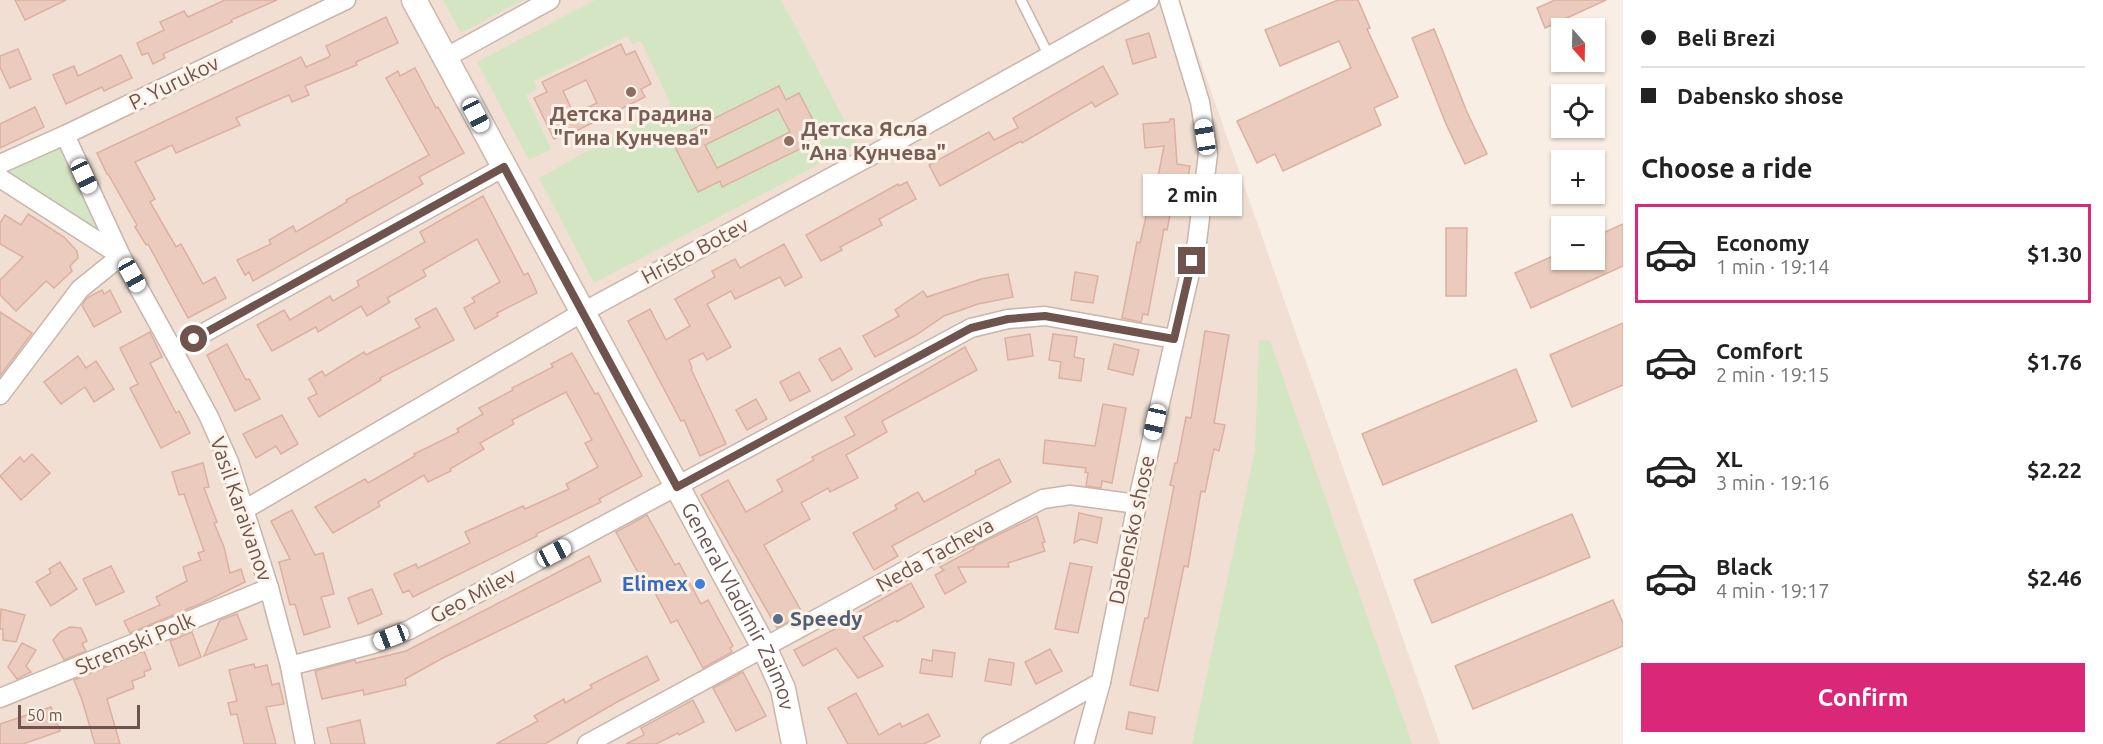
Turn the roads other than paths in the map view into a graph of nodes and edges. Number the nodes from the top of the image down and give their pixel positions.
1 (346, 0) edge
2 (414, 0) edge
3 (550, 0) edge
4 (1021, 0) edge
5 (1149, 0) edge
6 (1169, 0) edge
7 (1049, 56) junction
8 (445, 58) junction
9 (65, 135) junction
10 (0, 164) edge
11 (504, 167) junction
12 (0, 178) edge
13 (122, 256) junction
14 (583, 312) junction
15 (1174, 339) junction
16 (173, 350) junction
17 (0, 395) edge
18 (677, 487) junction
19 (1137, 504) junction
20 (244, 510) junction
21 (269, 588) junction
22 (765, 649) junction
23 (290, 666) junction
24 (1101, 682) junction
25 (0, 698) edge
26 (305, 744) edge
27 (587, 744) edge
28 (794, 744) edge
29 (990, 744) edge
30 (1084, 744) edge

1 - 9 street, P. Yurukov
2 - 8 street, General Vladimir Zaimov
3 - 8 street
4 - 7 lane
5 - 7 street, Hristo Botev
6 - 15 street, Dabensko shose
7 - 14 street, Hristo Botev
8 - 11 street, General Vladimir Zaimov
9 - 10 street, P. Yurukov
9 - 13 street, Vasil Karaivanov
11 - 14 street, General Vladimir Zaimov
11 - 16 street
12 - 13 street, Vasil Karaivanov
13 - 16 street, Vasil Karaivanov
13 - 17 street
14 - 18 street, General Vladimir Zaimov
14 - 20 street, Hristo Botev
15 - 18 street, Geo Milev
15 - 19 street, Dabensko shose
16 - 20 street, Vasil Karaivanov
18 - 22 street, General Vladimir Zaimov
18 - 23 street, Geo Milev
19 - 22 street, Neda Tacheva
19 - 24 street, Dabensko shose
20 - 21 street, Vasil Karaivanov
21 - 23 street, Vasil Karaivanov
21 - 25 street, Stremski Polk
22 - 27 street, Neda Tacheva
22 - 28 street, General Vladimir Zaimov
23 - 26 street, Vasil Karaivanov
24 - 29 street
24 - 30 street, Dabensko shose

